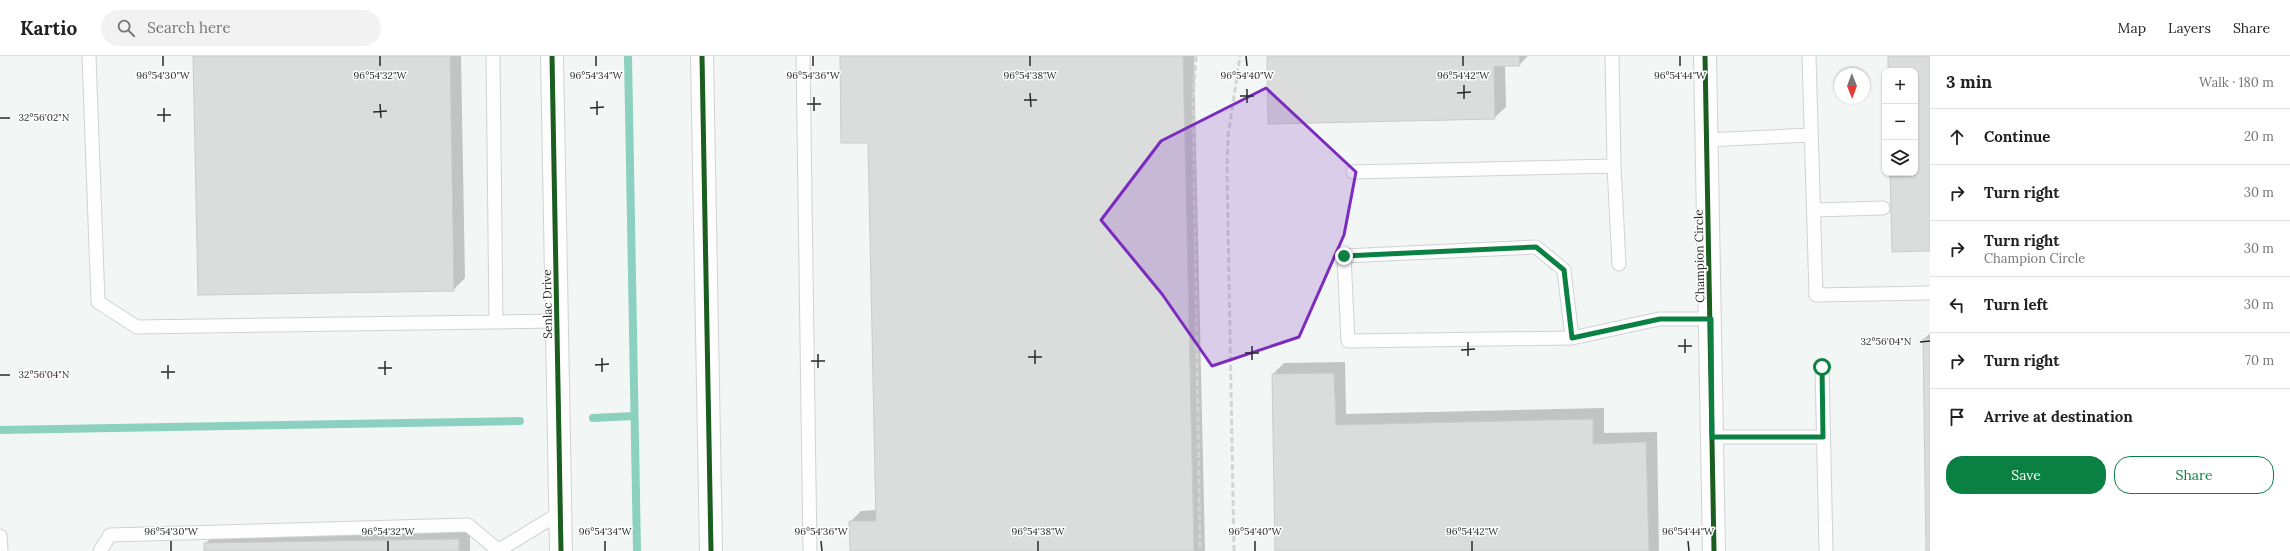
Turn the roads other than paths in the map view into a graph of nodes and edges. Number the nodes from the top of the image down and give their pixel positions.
1 (89, 56) edge
2 (493, 56) edge
3 (552, 56) edge
4 (702, 56) edge
5 (803, 56) edge
6 (1612, 56) edge
7 (1705, 56) edge
8 (1809, 56) edge
9 (1811, 135) junction
10 (1706, 140) junction
11 (1614, 166) junction
12 (1353, 172) dead end
13 (1883, 208) dead end
14 (1814, 210) junction
15 (1620, 264) dead end
16 (1930, 293) edge
17 (1711, 319) junction
18 (557, 321) junction
19 (496, 322) junction
20 (1572, 338) junction
21 (1822, 367) dead end
22 (1712, 437) junction
23 (1823, 437) junction
24 (560, 513) junction
25 (0, 536) edge
26 (1, 551) edge
27 (100, 551) edge
28 (499, 551) edge
29 (561, 551) edge
30 (710, 551) edge
31 (810, 551) edge
32 (1714, 551) edge
33 (1826, 551) edge

1 - 19 lane
2 - 19 lane
3 - 18 street, Senlac Drive
4 - 30 street
5 - 31 lane
6 - 11 lane
7 - 10 street, Champion Circle
8 - 9 lane
9 - 10 lane
9 - 14 lane
10 - 17 street, Champion Circle
11 - 12 lane
11 - 15 lane
13 - 14 lane
14 - 16 lane
17 - 20 lane
17 - 22 street, Champion Circle
18 - 19 lane
18 - 24 street, Senlac Drive
20 - 20 lane
21 - 23 lane
22 - 23 lane
22 - 32 street, Champion Circle
23 - 33 lane
24 - 28 lane
24 - 29 street, Senlac Drive
25 - 26 lane
27 - 28 lane

